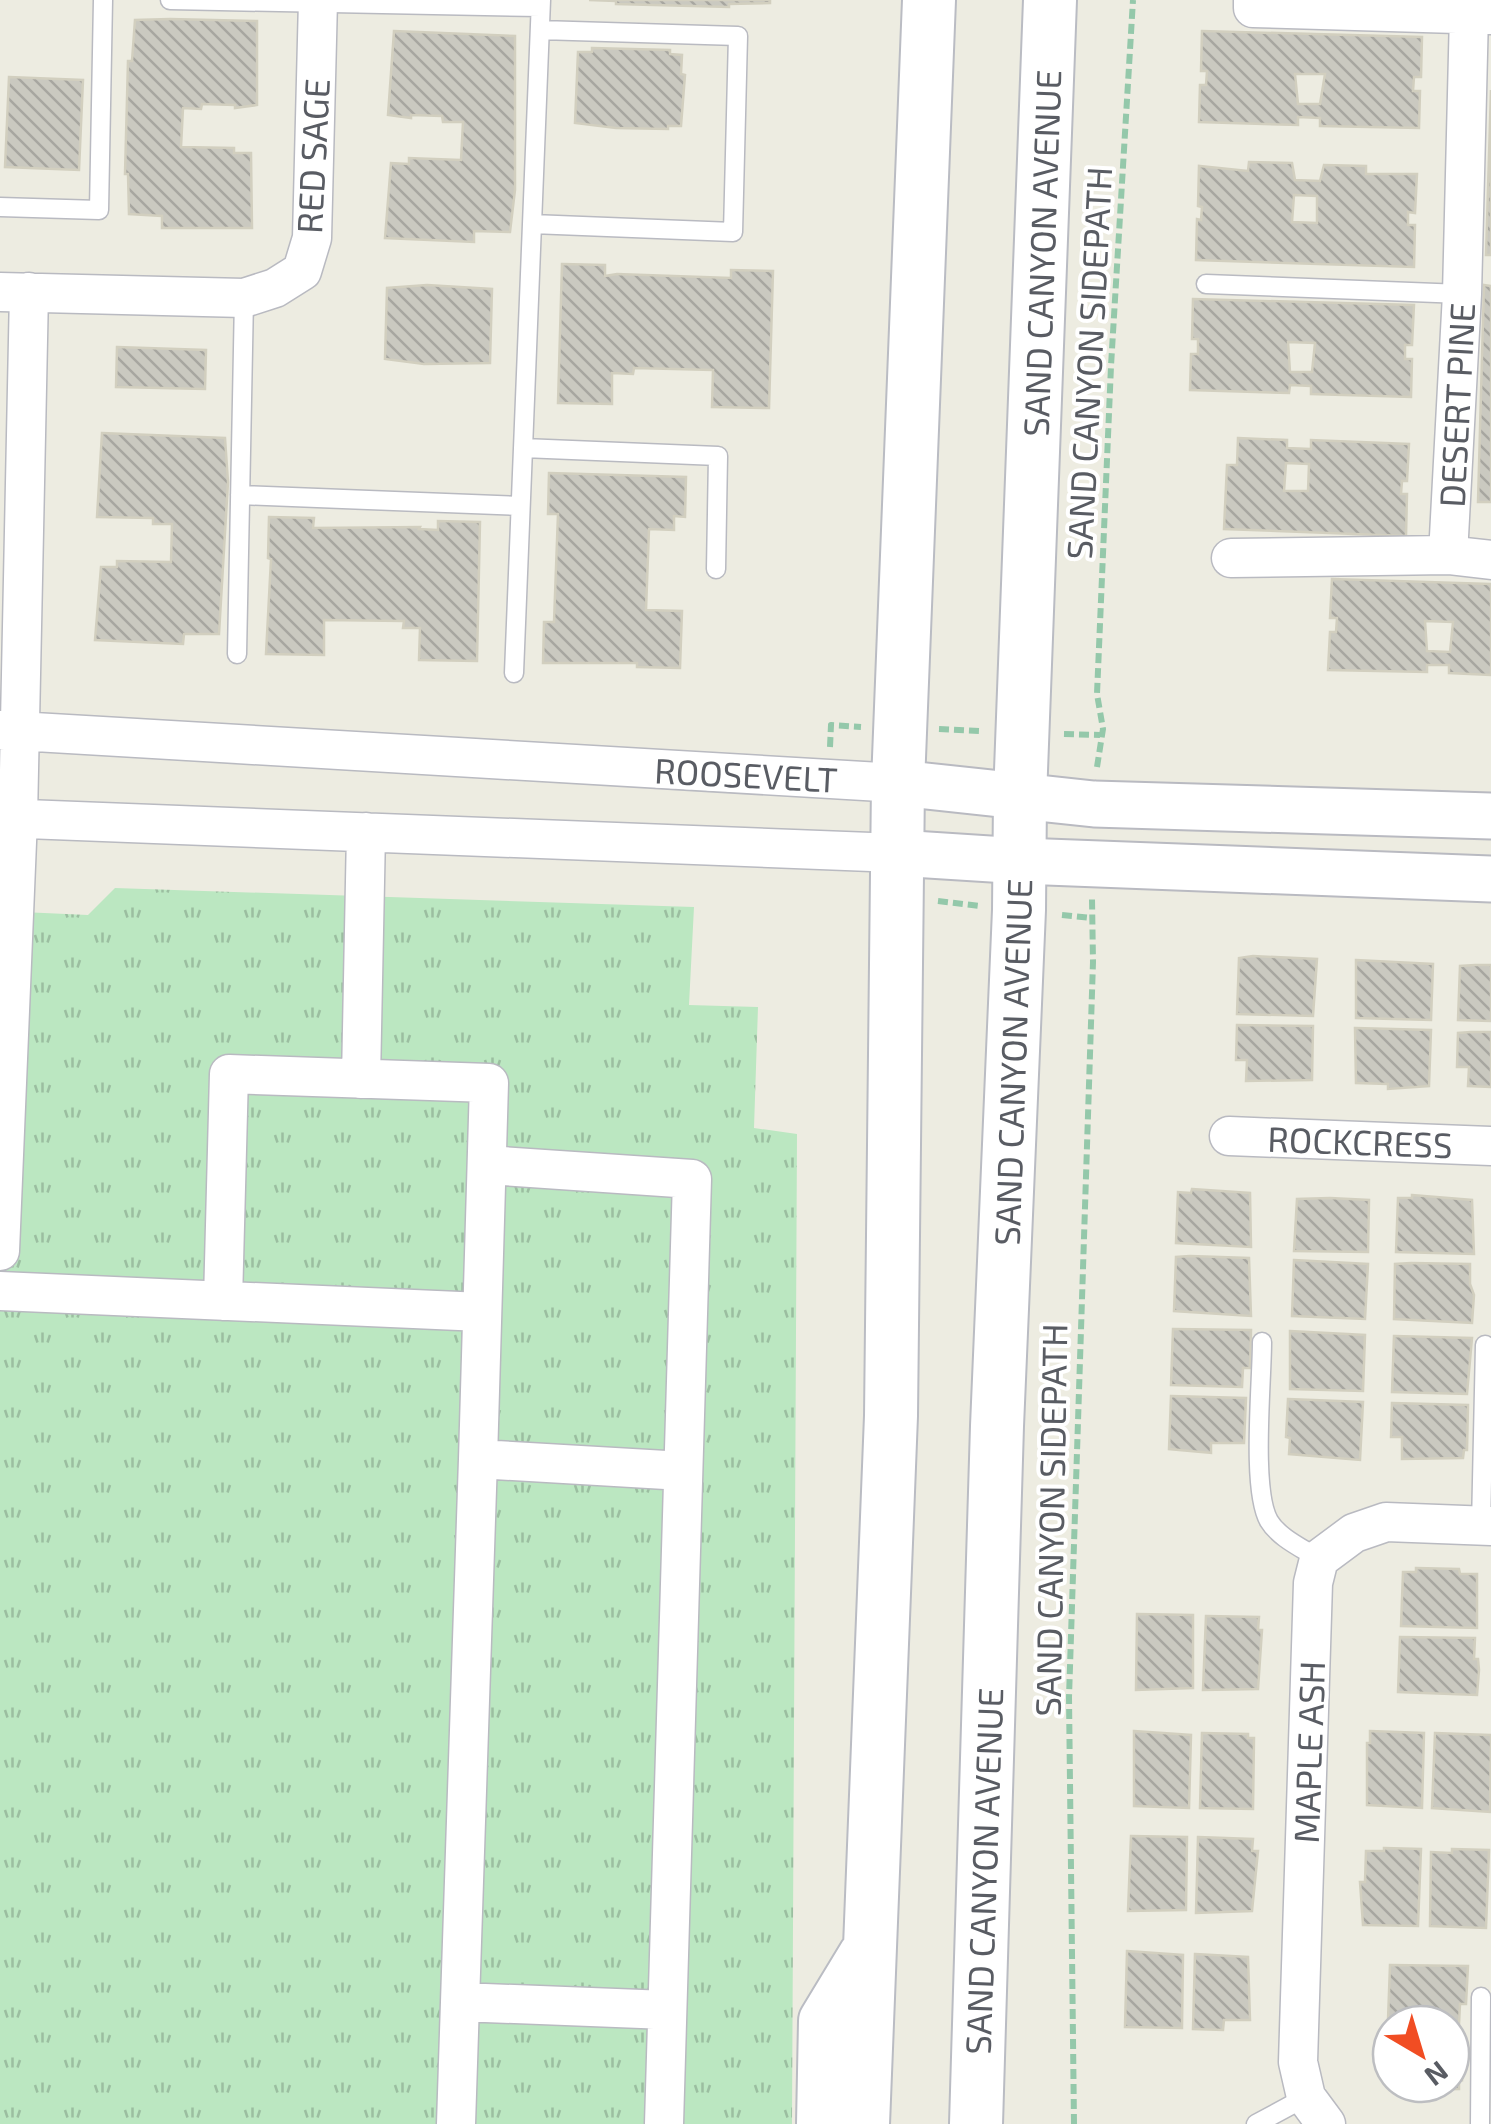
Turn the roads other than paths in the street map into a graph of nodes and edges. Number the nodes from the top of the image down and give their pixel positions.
1 (103, 0) edge
2 (170, 0) edge
3 (928, 0) edge
4 (1050, 0) edge
5 (318, 3) edge
6 (540, 4) edge
7 (1253, 4) edge
8 (1480, 15) edge
9 (540, 30) junction
10 (0, 208) edge
11 (532, 224) junction
12 (1206, 284) dead end
13 (14, 292) edge
14 (1462, 294) junction
15 (244, 298) junction
16 (523, 448) junction
17 (240, 495) junction
18 (520, 506) junction
19 (1448, 556) junction
20 (1231, 558) dead end
21 (1491, 560) edge
22 (716, 569) dead end
23 (237, 654) dead end
24 (514, 673) dead end
25 (9, 730) edge
26 (898, 783) junction
27 (1020, 797) junction
28 (1491, 816) edge
29 (9, 818) edge
30 (366, 832) junction
31 (897, 852) junction
32 (1021, 862) junction
33 (1491, 879) edge
34 (361, 1079) junction
35 (1228, 1136) dead end
36 (1491, 1146) edge
37 (486, 1165) junction
38 (0, 1251) edge
39 (0, 1291) edge
40 (223, 1301) junction
41 (482, 1312) junction
42 (1262, 1342) dead end
43 (1485, 1345) dead end
44 (478, 1459) junction
45 (683, 1471) junction
46 (1486, 1526) edge
47 (1319, 1559) junction
48 (868, 1949) junction
49 (1480, 1997) dead end
50 (460, 2002) junction
51 (668, 2010) junction
52 (1319, 2114) edge
53 (456, 2124) edge
54 (664, 2124) edge
55 (822, 2124) edge
56 (863, 2124) edge
57 (976, 2124) edge
58 (1256, 2124) edge
59 (1480, 2124) edge

1 - 10 lane
2 - 5 lane
3 - 26 main road
4 - 27 main road, SAND CANYON AVENUE
5 - 6 lane
5 - 15 street, RED SAGE
6 - 9 lane
7 - 8 street
8 - 14 street, DESERT PINE
9 - 11 lane
9 - 11 lane
11 - 16 lane
12 - 14 lane
13 - 15 street, RED SAGE
13 - 25 street, RED SAGE
14 - 19 street, DESERT PINE
15 - 17 lane
16 - 18 lane
16 - 22 lane
17 - 18 lane
17 - 23 lane
18 - 24 lane
19 - 20 street, DESERT PINE
19 - 21 street, DESERT PINE
25 - 26 street, ROOSEVELT
25 - 29 street, RED SAGE
26 - 27 street, ROOSEVELT
26 - 31 main road
27 - 28 street, ROOSEVELT
27 - 32 main road, SAND CANYON AVENUE
29 - 30 street, ROOSEVELT
29 - 38 street, RED SAGE
30 - 31 street, ROOSEVELT
30 - 34 street
31 - 32 street, ROOSEVELT
31 - 48 main road
32 - 33 street, ROOSEVELT
32 - 57 main road, SAND CANYON AVENUE
34 - 37 street
34 - 40 street
35 - 36 street, ROCKCRESS
37 - 41 street
37 - 45 street
39 - 40 street
40 - 41 street
41 - 44 street
42 - 47 lane
43 - 46 lane
44 - 45 street
44 - 50 street
45 - 51 street
46 - 47 street
47 - 52 street, MAPLE ASH
48 - 55 main road
48 - 56 main road
49 - 59 lane
50 - 51 street
50 - 53 street
51 - 54 street
52 - 58 lane

